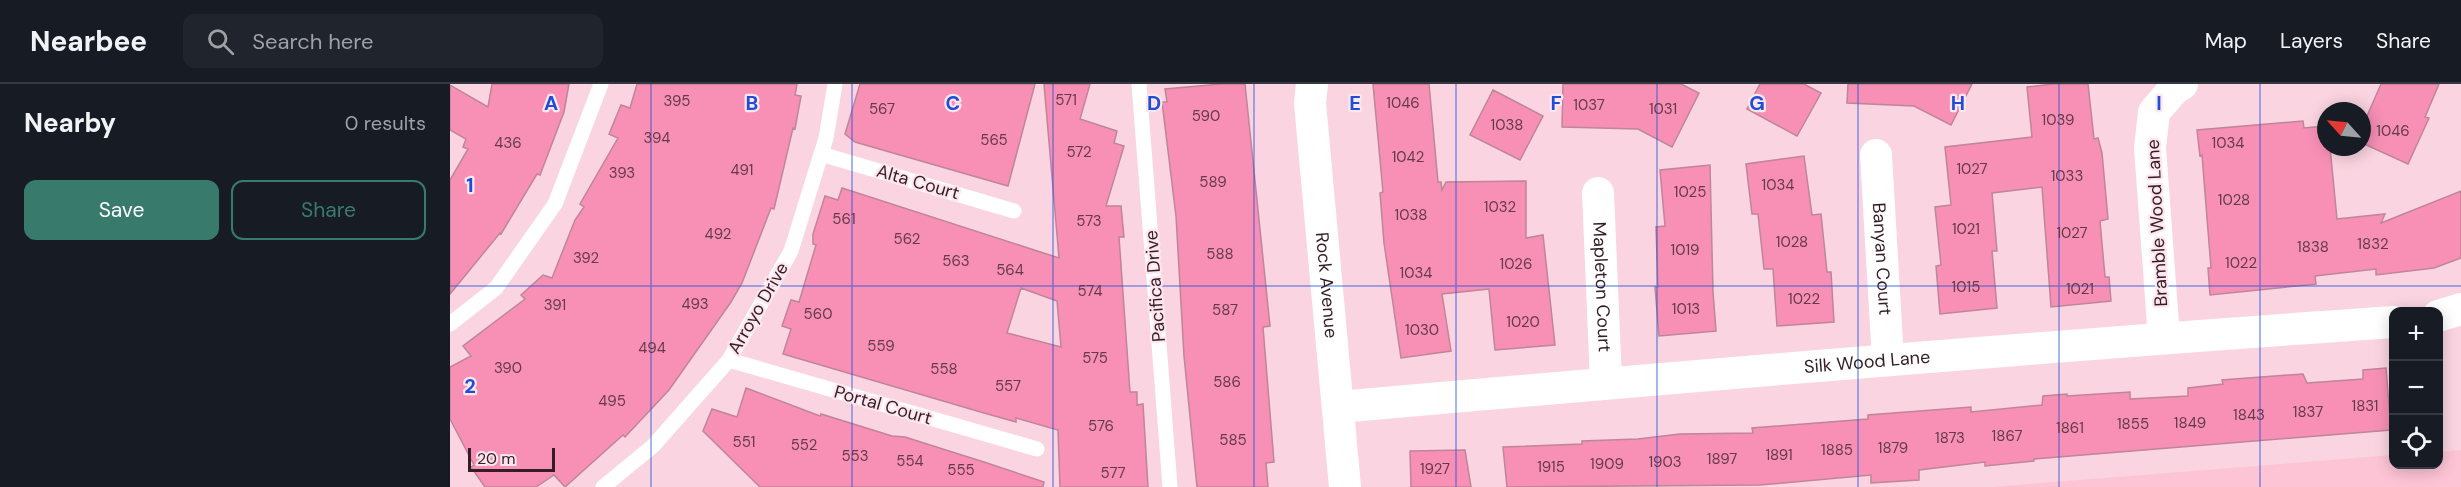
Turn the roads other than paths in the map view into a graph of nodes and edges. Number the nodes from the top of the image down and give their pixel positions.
1 (601, 84) edge
2 (835, 84) edge
3 (1139, 84) edge
4 (1312, 84) edge
5 (2182, 84) edge
6 (821, 154) junction
7 (1876, 155) dead end
8 (1598, 193) dead end
9 (1014, 211) dead end
10 (2461, 309) edge
11 (2443, 315) edge
12 (2389, 322) edge
13 (450, 324) edge
14 (2164, 338) junction
15 (729, 360) junction
16 (1888, 360) junction
17 (1606, 382) junction
18 (1339, 406) junction
19 (1037, 449) dead end
20 (603, 487) edge
21 (1170, 487) edge
22 (1345, 487) edge

1 - 13 lane
2 - 6 lane, Arroyo Drive
3 - 21 lane, Pacifica Drive
4 - 18 street, Rock Avenue
5 - 14 street, Bramble Wood Lane
6 - 9 lane, Alta Court
6 - 15 lane, Arroyo Drive
7 - 16 street, Banyan Court
8 - 17 street, Mapleton Court
10 - 11 street
12 - 14 street, Silk Wood Lane
14 - 16 street, Silk Wood Lane
15 - 19 lane, Portal Court
15 - 20 lane, Arroyo Drive
16 - 17 street, Silk Wood Lane
17 - 18 street, Silk Wood Lane
18 - 22 street, Rock Avenue

